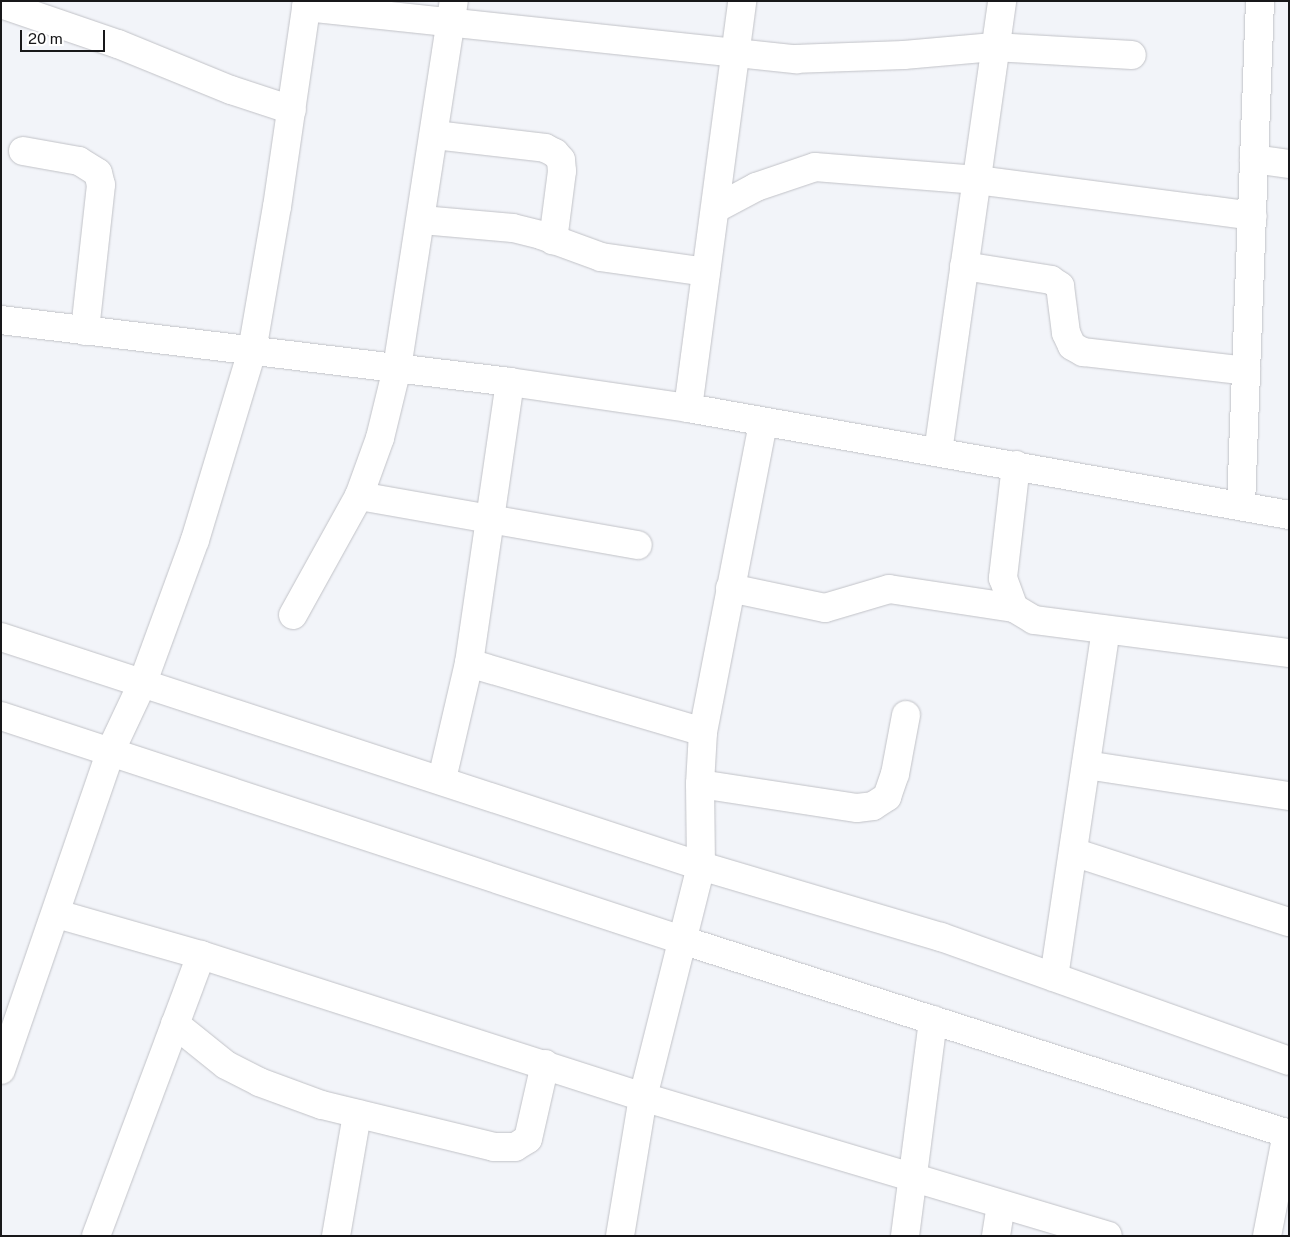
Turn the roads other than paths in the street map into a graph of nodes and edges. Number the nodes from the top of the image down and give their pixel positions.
1 (742, 1) edge
2 (1002, 1) edge
3 (1260, 1) edge
4 (4, 3) edge
5 (307, 4) edge
6 (453, 13) edge
7 (994, 47) junction
8 (736, 54) junction
9 (1132, 56) dead end
10 (292, 110) junction
11 (435, 134) junction
12 (23, 151) dead end
13 (1254, 159) junction
14 (1289, 164) edge
15 (977, 180) junction
16 (715, 209) junction
17 (1254, 216) junction
18 (422, 220) junction
19 (553, 240) junction
20 (964, 266) junction
21 (706, 272) junction
22 (1, 320) edge
23 (85, 330) junction
24 (252, 351) junction
25 (397, 368) junction
26 (1246, 371) junction
27 (510, 382) junction
28 (688, 408) junction
29 (763, 422) junction
30 (938, 452) junction
31 (1016, 465) junction
32 (359, 496) junction
33 (1241, 505) junction
34 (1289, 515) edge
35 (492, 521) junction
36 (638, 545) dead end
37 (730, 588) junction
38 (1014, 608) junction
39 (293, 615) dead end
40 (1106, 630) junction
41 (1, 636) edge
42 (1289, 654) edge
43 (469, 663) junction
44 (143, 682) junction
45 (906, 715) dead end
46 (1, 716) edge
47 (703, 732) junction
48 (111, 750) junction
49 (1086, 765) junction
50 (442, 779) junction
51 (700, 784) junction
52 (1289, 796) edge
53 (1073, 852) junction
54 (701, 866) junction
55 (57, 914) junction
56 (1289, 922) edge
57 (685, 940) junction
58 (201, 955) junction
59 (1054, 977) junction
60 (933, 1020) junction
61 (175, 1024) junction
62 (1289, 1061) edge
63 (545, 1064) junction
64 (1, 1070) edge
65 (643, 1097) junction
66 (357, 1114) junction
67 (1288, 1134) edge
68 (914, 1176) junction
69 (1001, 1205) junction
70 (96, 1236) edge
71 (336, 1236) edge
72 (620, 1236) edge
73 (905, 1236) edge
74 (996, 1236) edge
75 (1108, 1236) edge
76 (1266, 1236) edge

1 - 8 street
2 - 7 street
3 - 13 street
4 - 10 street
5 - 6 street
5 - 10 street
6 - 8 street
6 - 11 street
7 - 8 street
7 - 9 street
7 - 15 street
8 - 16 street
10 - 24 street
11 - 18 street
11 - 19 street
12 - 23 street
13 - 14 street
13 - 17 street
15 - 16 street
15 - 17 street
15 - 20 street
16 - 21 street
17 - 26 street
18 - 19 street
18 - 25 street
19 - 21 street
20 - 26 street
20 - 30 street
21 - 28 street
22 - 23 street
23 - 24 street
24 - 25 street
24 - 44 street
25 - 27 street
25 - 32 street
26 - 33 street
27 - 28 street
27 - 35 street
28 - 29 street
29 - 30 street
29 - 37 street
30 - 31 street
31 - 33 street
31 - 38 street
32 - 35 street
32 - 39 street
33 - 34 street
35 - 36 street
35 - 43 street
37 - 38 street
37 - 47 street
38 - 40 street
40 - 42 street
40 - 49 street
41 - 44 street
43 - 47 street
43 - 50 street
44 - 48 street
44 - 50 street
45 - 51 street
46 - 48 street
47 - 51 street
48 - 55 street
48 - 57 street
49 - 52 street
49 - 53 street
50 - 54 street
51 - 54 street
53 - 56 street
53 - 59 street
54 - 57 street
54 - 59 street
55 - 58 street
55 - 64 street
57 - 60 street
57 - 65 street
58 - 61 street
58 - 63 street
59 - 62 street
60 - 67 street
60 - 68 street
61 - 66 street
61 - 70 street
63 - 65 street
63 - 66 street
65 - 68 street
65 - 72 street
66 - 71 street
67 - 76 street
68 - 69 street
68 - 73 street
69 - 74 street
69 - 75 street

